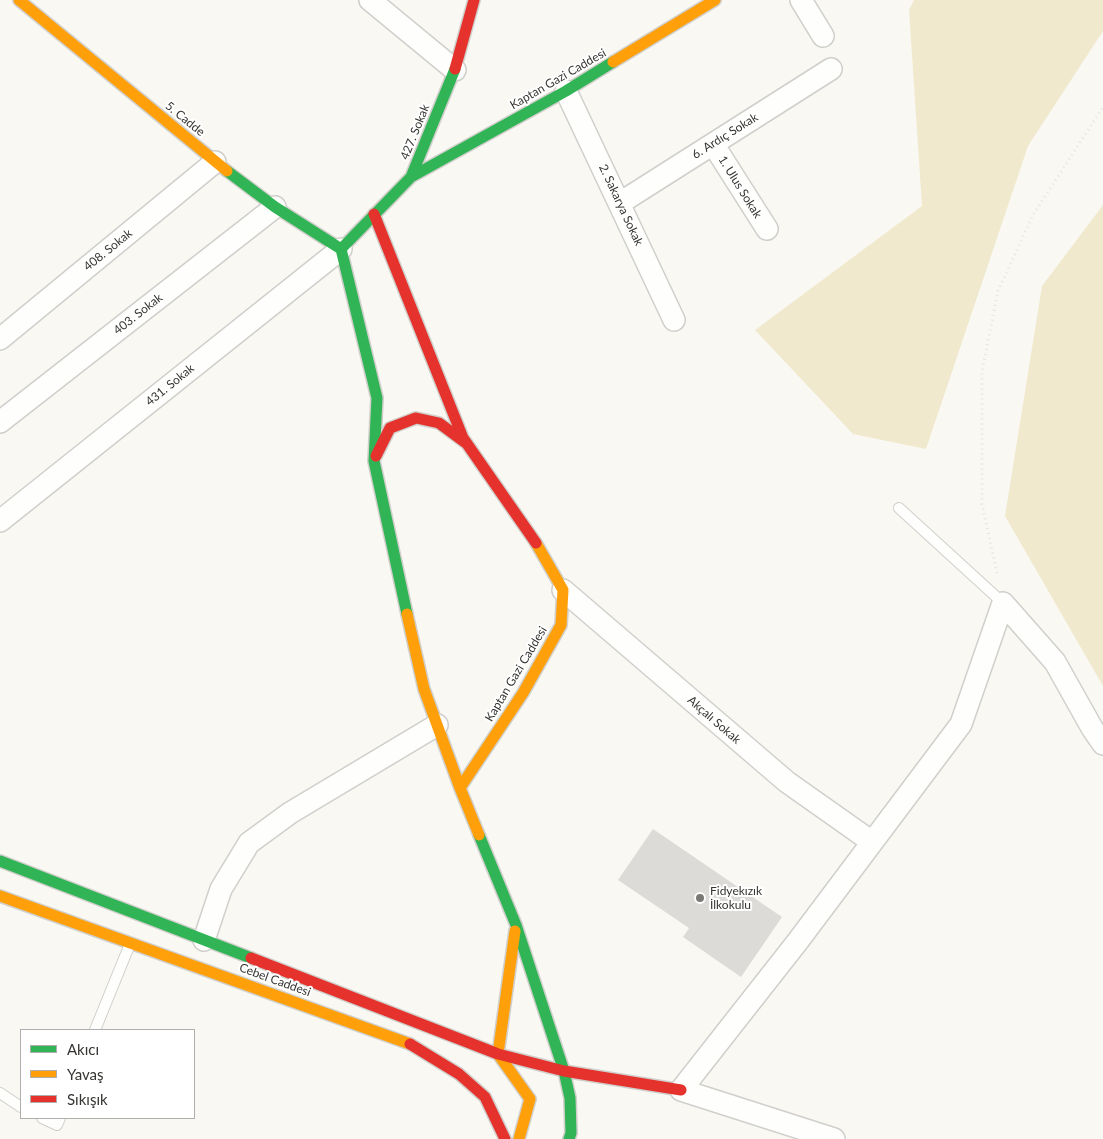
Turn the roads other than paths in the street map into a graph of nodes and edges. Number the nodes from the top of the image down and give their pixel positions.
1 (19, 0) edge
2 (370, 0) edge
3 (474, 0) edge
4 (715, 0) edge
5 (801, 0) edge
6 (823, 36) dead end
7 (831, 69) dead end
8 (455, 70) junction
9 (566, 91) junction
10 (713, 144) junction
11 (215, 162) junction
12 (411, 177) junction
13 (620, 203) junction
14 (275, 207) junction
15 (374, 214) junction
16 (767, 229) dead end
17 (341, 249) junction
18 (674, 320) dead end
19 (0, 338) edge
20 (4, 410) edge
21 (466, 442) junction
22 (374, 461) junction
23 (899, 508) dead end
24 (0, 521) edge
25 (563, 590) junction
26 (1003, 603) junction
27 (437, 725) junction
28 (1103, 744) edge
29 (460, 788) junction
30 (872, 842) junction
31 (0, 860) edge
32 (0, 896) edge
33 (516, 925) junction
34 (204, 940) junction
35 (131, 943) junction
36 (95, 1029) edge
37 (498, 1054) junction
38 (564, 1070) junction
39 (681, 1090) junction
40 (0, 1093) edge
41 (20, 1106) edge
42 (44, 1119) edge
43 (60, 1119) edge
44 (569, 1138) edge
45 (505, 1139) edge
46 (519, 1139) edge
47 (834, 1139) edge

1 - 11 main road, 5. Cadde
2 - 8 street
3 - 8 main road, 427. Sokak
4 - 9 main road, Kaptan Gazi Caddesi
5 - 6 street
7 - 10 street, 6. Ardıç Sokak
8 - 12 main road, 427. Sokak
9 - 12 main road, Kaptan Gazi Caddesi
9 - 13 street, 2. Sakarya Sokak
10 - 13 street, 6. Ardıç Sokak
10 - 16 street, 1. Ulus Sokak
11 - 14 main road, 5. Cadde
11 - 19 street, 408. Sokak
12 - 15 main road, 427. Sokak
13 - 18 street, 2. Sakarya Sokak
14 - 17 main road, 5. Cadde
14 - 20 street, 403. Sokak
15 - 17 main road, 427. Sokak
15 - 21 main road
17 - 22 main road
17 - 24 street, 431. Sokak
21 - 22 main road
21 - 25 main road
22 - 27 main road
23 - 26 lane
25 - 29 main road, Kaptan Gazi Caddesi
25 - 30 street, Akçalı Sokak
26 - 28 street
26 - 30 street
27 - 29 main road
27 - 34 street
29 - 33 main road
30 - 39 street
31 - 34 main road, Cebel Caddesi
32 - 35 main road, Cebel Caddesi
33 - 37 main road
33 - 38 main road
34 - 37 main road, Cebel Caddesi
35 - 36 lane
35 - 45 main road, Cebel Caddesi
37 - 38 main road, Cebel Caddesi
37 - 46 main road
38 - 39 main road, Cebel Caddesi
38 - 44 main road
39 - 47 street
40 - 41 lane
42 - 43 lane

